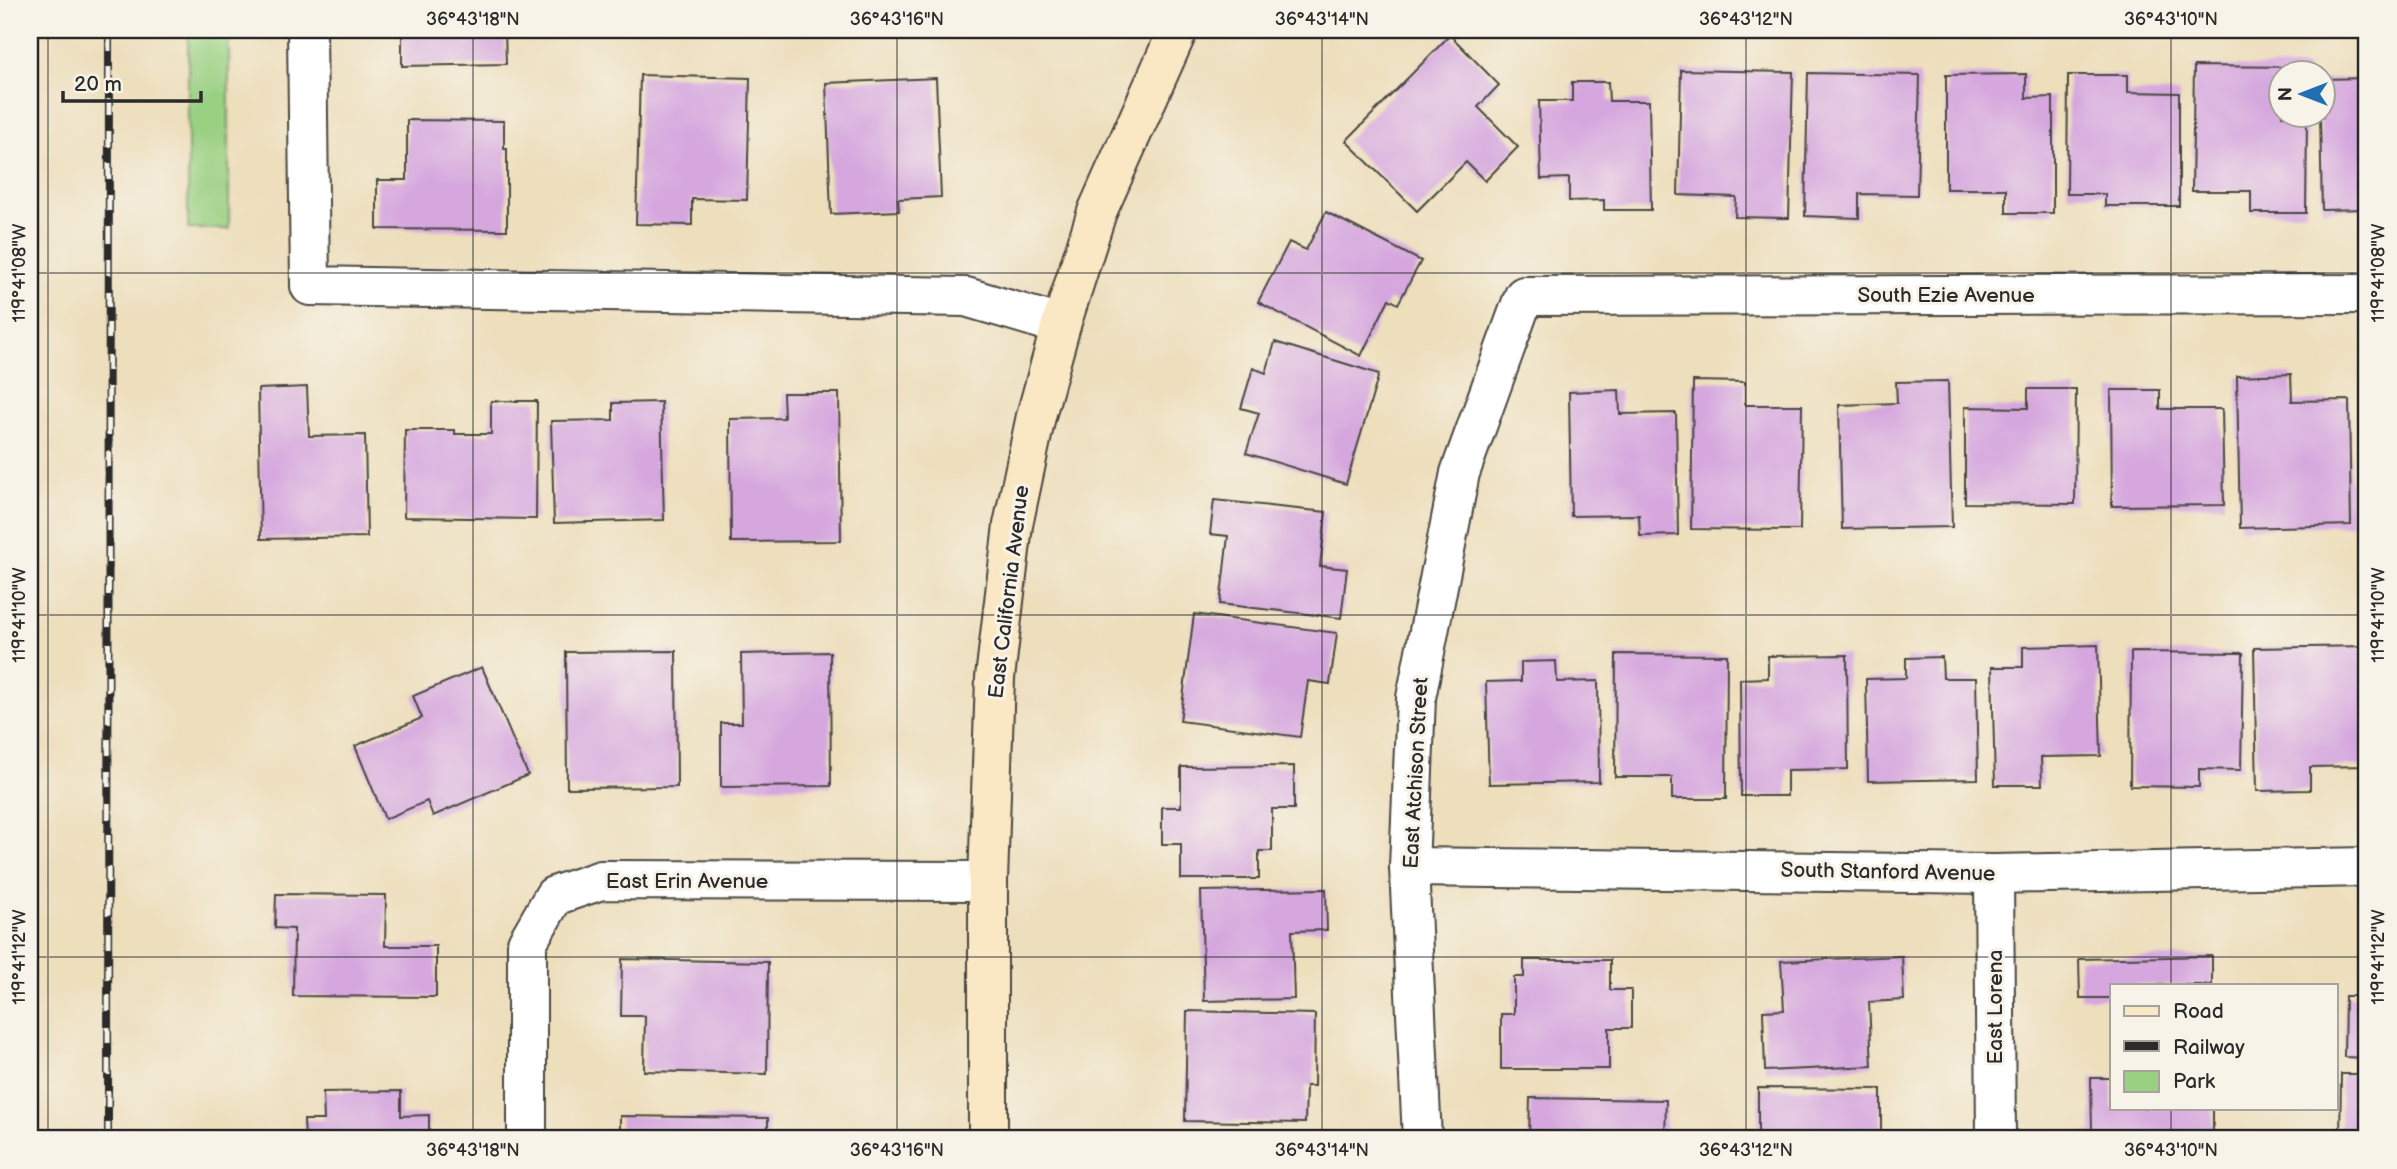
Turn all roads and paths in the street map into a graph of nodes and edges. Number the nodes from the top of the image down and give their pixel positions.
1 (307, 30) edge
2 (1178, 30) edge
3 (2367, 294) edge
4 (1524, 296) joint
5 (1061, 325) junction
6 (1409, 867) junction
7 (2367, 867) edge
8 (1994, 874) junction
9 (988, 881) junction
10 (527, 1139) edge
11 (988, 1139) edge
12 (1422, 1139) edge
13 (1996, 1139) edge

1 - 5 street
2 - 5 street, East California Avenue
3 - 4 street, South Ezie Avenue
4 - 6 street, East Atchison Street
5 - 9 street, East California Avenue
6 - 8 street, South Stanford Avenue
6 - 12 street, East Atchison Street
7 - 8 street, South Stanford Avenue
8 - 13 street, East Lorena
9 - 10 street, East Erin Avenue
9 - 11 street, East California Avenue

